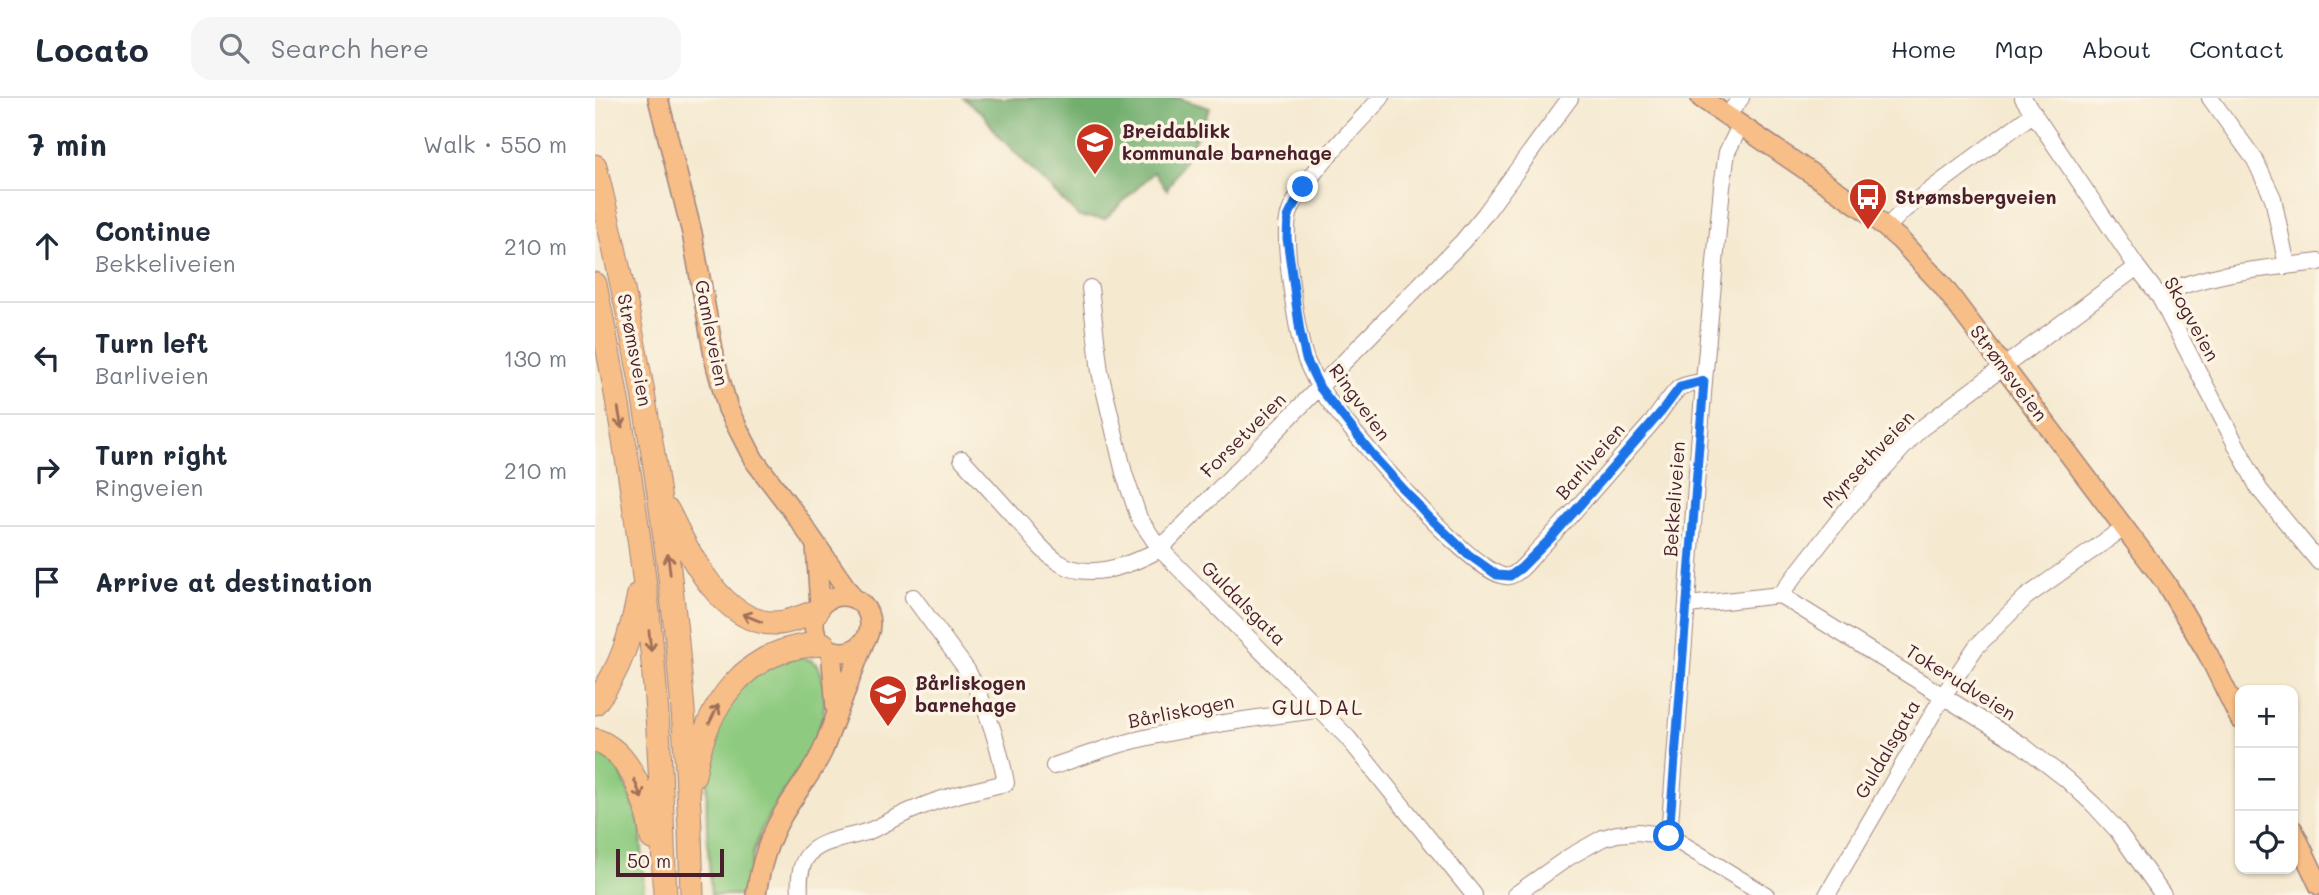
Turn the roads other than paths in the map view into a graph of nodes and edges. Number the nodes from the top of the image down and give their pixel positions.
1 (659, 98) edge
2 (1381, 98) edge
3 (1570, 98) edge
4 (1701, 98) edge
5 (1741, 98) edge
6 (2023, 98) edge
7 (2210, 98) edge
8 (2034, 113) junction
9 (1733, 122) junction
10 (595, 166) edge
11 (1886, 229) junction
12 (2319, 261) edge
13 (2287, 266) junction
14 (2137, 267) junction
15 (595, 284) edge
16 (1090, 288) dead end
17 (2159, 296) junction
18 (2003, 365) junction
19 (1704, 381) junction
20 (1320, 388) junction
21 (962, 459) dead end
22 (660, 493) junction
23 (2125, 527) junction
24 (816, 546) junction
25 (1160, 549) junction
26 (2319, 562) edge
27 (643, 573) junction
28 (1510, 576) joint
29 (1780, 595) junction
30 (913, 597) dead end
31 (853, 598) junction
32 (1688, 605) junction
33 (818, 609) junction
34 (864, 642) junction
35 (827, 647) junction
36 (1943, 696) junction
37 (595, 703) edge
38 (1316, 705) junction
39 (2235, 709) edge
40 (837, 714) junction
41 (595, 740) edge
42 (1054, 766) dead end
43 (689, 802) junction
44 (1669, 836) junction
45 (2298, 841) edge
46 (2319, 887) edge
47 (664, 895) edge
48 (692, 895) edge
49 (757, 895) edge
50 (800, 895) edge
51 (1474, 895) edge
52 (1515, 895) edge
53 (1766, 895) edge
54 (1827, 895) edge
55 (2163, 895) edge
56 (2303, 895) edge

1 - 24 main road, Gamleveien
2 - 20 street, Ringveien
3 - 20 street, Forsetveien
4 - 9 main road, Strømsveien
5 - 9 street
6 - 8 street, Skogveien
7 - 13 street
8 - 11 street
8 - 14 street, Skogveien
9 - 11 main road, Strømsveien
9 - 19 street, Bekkeliveien
10 - 22 highway, Strømsveien
11 - 18 main road, Strømsveien
12 - 13 street
13 - 17 street
14 - 17 street, Skogveien
14 - 18 street, Myrsethveien
15 -> 27 highway, Strømsveien
16 - 25 street, Guldalsgata
17 - 26 street, Skogveien
18 - 23 main road, Strømsveien
18 - 29 street, Myrsethveien
19 - 28 street, Barliveien
19 - 32 street, Bekkeliveien
20 - 25 street, Forsetveien
20 - 28 street, Ringveien
21 - 25 street, Forsetveien
33 -> 22 highway
43 -> 22 highway
23 - 36 street, Guldalsgata
23 - 39 main road, Strømsveien
24 - 31 main road, Gamleveien
24 - 33 main road, Gamleveien
25 - 38 street, Guldalsgata
27 - 37 highway
27 -> 47 highway, Strømsveien
29 - 32 street
29 - 36 street, Tokerudveien
30 - 50 street
31 - 33 main road
31 - 34 main road
32 - 44 street, Bekkeliveien
33 - 35 main road
34 - 35 main road
34 - 40 main road
35 - 40 main road
43 -> 35 highway
36 - 54 street, Guldalsgata
36 - 55 street, Tokerudveien
38 - 42 street, Bårliskogen
38 - 51 street, Guldalsgata
40 - 49 main road
41 -> 47 highway
43 - 48 highway
44 - 52 street
44 - 53 street
45 - 46 main road
46 - 56 main road

